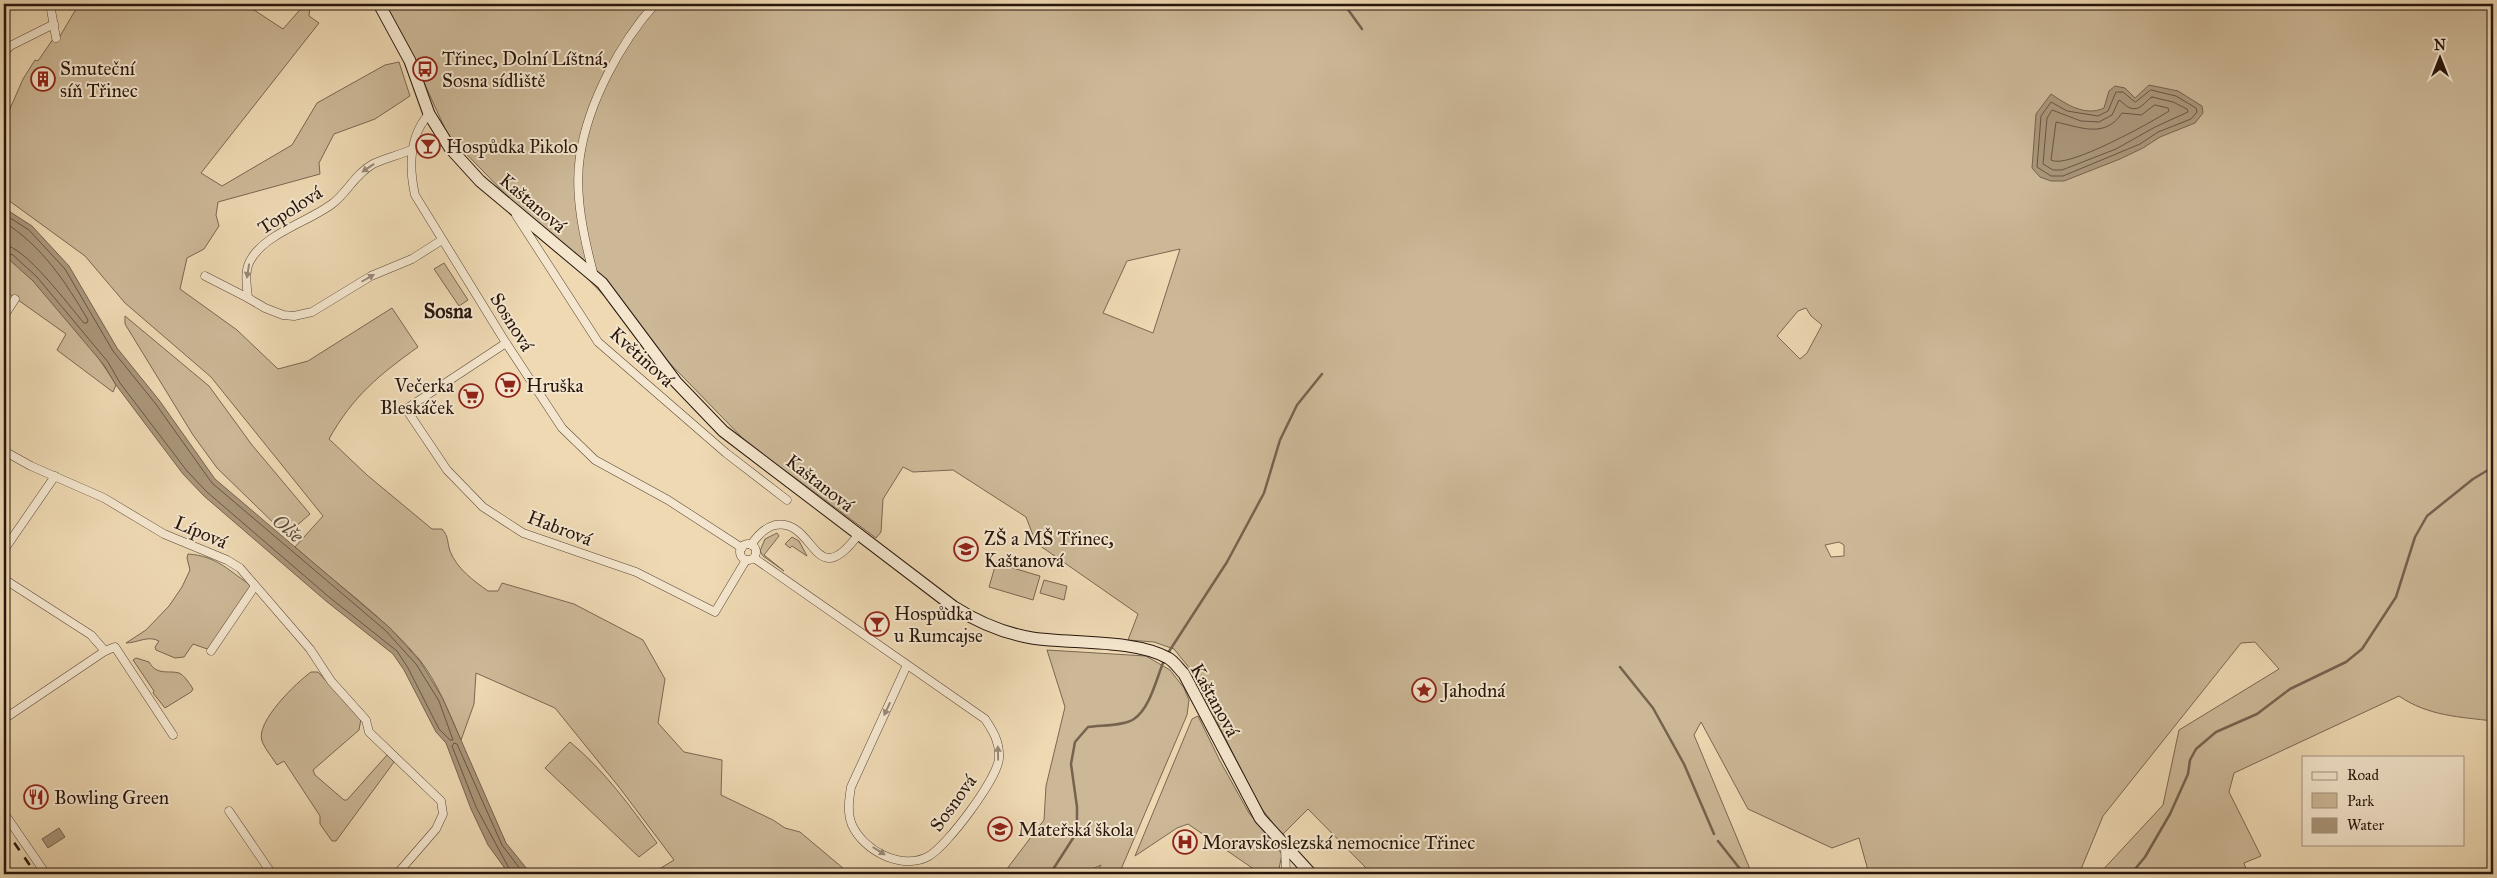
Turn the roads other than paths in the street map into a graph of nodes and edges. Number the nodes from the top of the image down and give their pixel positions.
1 (50, 4) edge
2 (379, 4) edge
3 (655, 4) edge
4 (54, 24) junction
5 (56, 38) dead end
6 (4, 53) edge
7 (429, 114) junction
8 (413, 149) junction
9 (511, 207) junction
10 (442, 240) junction
11 (205, 276) dead end
12 (594, 276) junction
13 (248, 298) junction
14 (15, 299) dead end
15 (4, 316) edge
16 (506, 343) junction
17 (4, 451) edge
18 (55, 476) junction
19 (787, 500) dead end
20 (858, 535) junction
21 (751, 545) junction
22 (742, 548) junction
23 (4, 550) edge
24 (750, 559) junction
25 (4, 579) edge
26 (255, 586) junction
27 (105, 651) junction
28 (211, 651) dead end
29 (907, 665) junction
30 (4, 719) edge
31 (174, 735) dead end
32 (229, 812) dead end
33 (4, 813) edge
34 (1284, 846) junction
35 (46, 874) edge
36 (272, 874) edge
37 (397, 874) edge
38 (1286, 874) edge
39 (1311, 874) edge

1 - 4 street
2 - 7 street, Kaštanová
3 - 12 street
4 - 5 street
4 - 6 street
7 - 8 street, Sosnová
7 - 9 street, Kaštanová
8 - 10 street, Sosnová
8 -> 13 street, Topolová
9 - 12 street, Kaštanová
9 - 19 street, Květinová
13 -> 10 street
10 - 16 street, Sosnová
11 - 13 street
12 - 20 street, Kaštanová
14 - 15 street
16 - 22 street, Sosnová
16 - 24 street, Habrová
17 - 18 street, Lípová
18 - 23 street
18 - 26 street, Lípová
20 - 21 street
20 - 34 street, Kaštanová
21 - 22 street
21 - 24 street
22 - 24 street
24 - 29 street, Sosnová
25 - 27 street
26 - 28 street
26 - 37 street, Lípová
27 - 30 street
27 - 31 street
29 -> 29 street, Sosnová
32 - 36 street
33 - 35 street
34 - 38 street
34 - 39 street, Kaštanová

